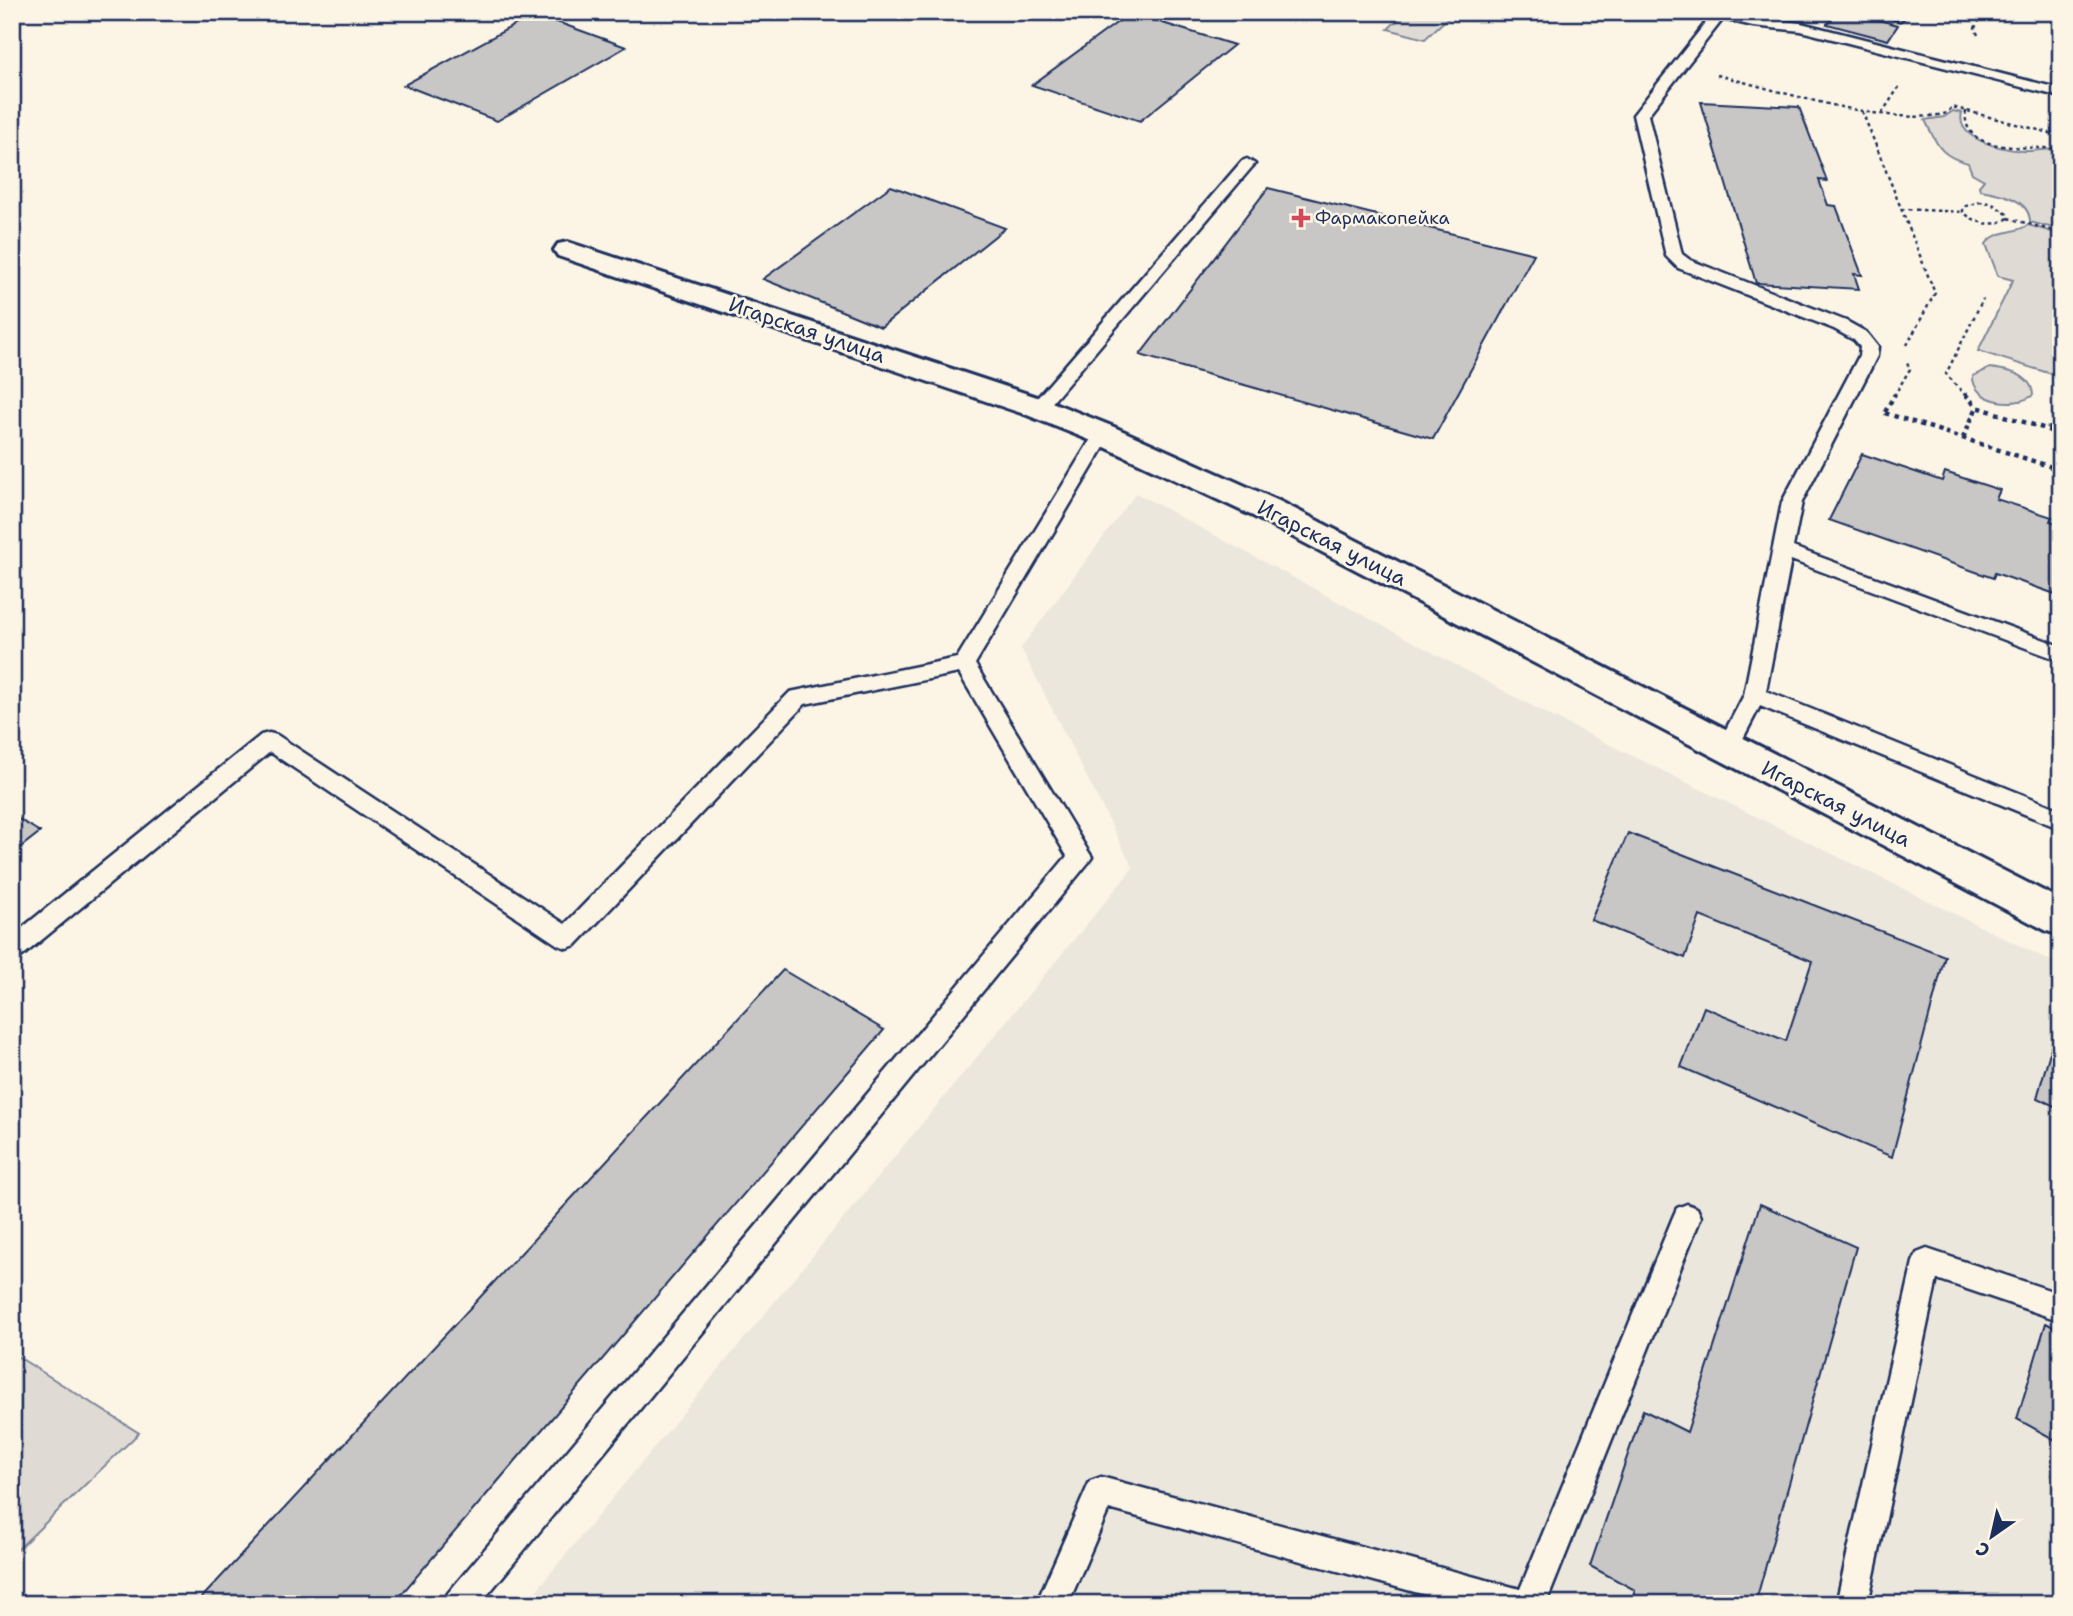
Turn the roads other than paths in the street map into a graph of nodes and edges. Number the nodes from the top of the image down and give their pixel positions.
1 (1881, 12) edge
2 (1904, 12) edge
3 (1716, 13) edge
4 (1792, 18) edge
5 (2061, 93) edge
6 (1247, 164) dead end
7 (568, 250) dead end
8 (1038, 408) junction
9 (1103, 434) junction
10 (1783, 550) junction
11 (2061, 654) edge
12 (964, 664) junction
13 (1755, 695) junction
14 (1727, 748) junction
15 (2061, 820) edge
16 (2061, 919) edge
17 (12, 950) edge
18 (1687, 1217) dead end
19 (2061, 1308) edge
20 (459, 1604) edge
21 (1052, 1604) edge
22 (1520, 1604) edge
23 (1530, 1604) edge
24 (1852, 1604) edge

1 - 2 lane
3 - 4 lane
3 - 10 lane
4 - 5 lane
6 - 8 lane
7 - 8 street, Игарская улица
8 - 9 street, Игарская улица
9 - 12 lane
9 - 14 street, Игарская улица
10 - 11 lane
10 - 13 lane
12 - 17 lane
12 - 20 lane
13 - 14 lane
13 - 15 lane
14 - 16 street, Игарская улица
18 - 23 lane
19 - 24 lane
21 - 22 lane

